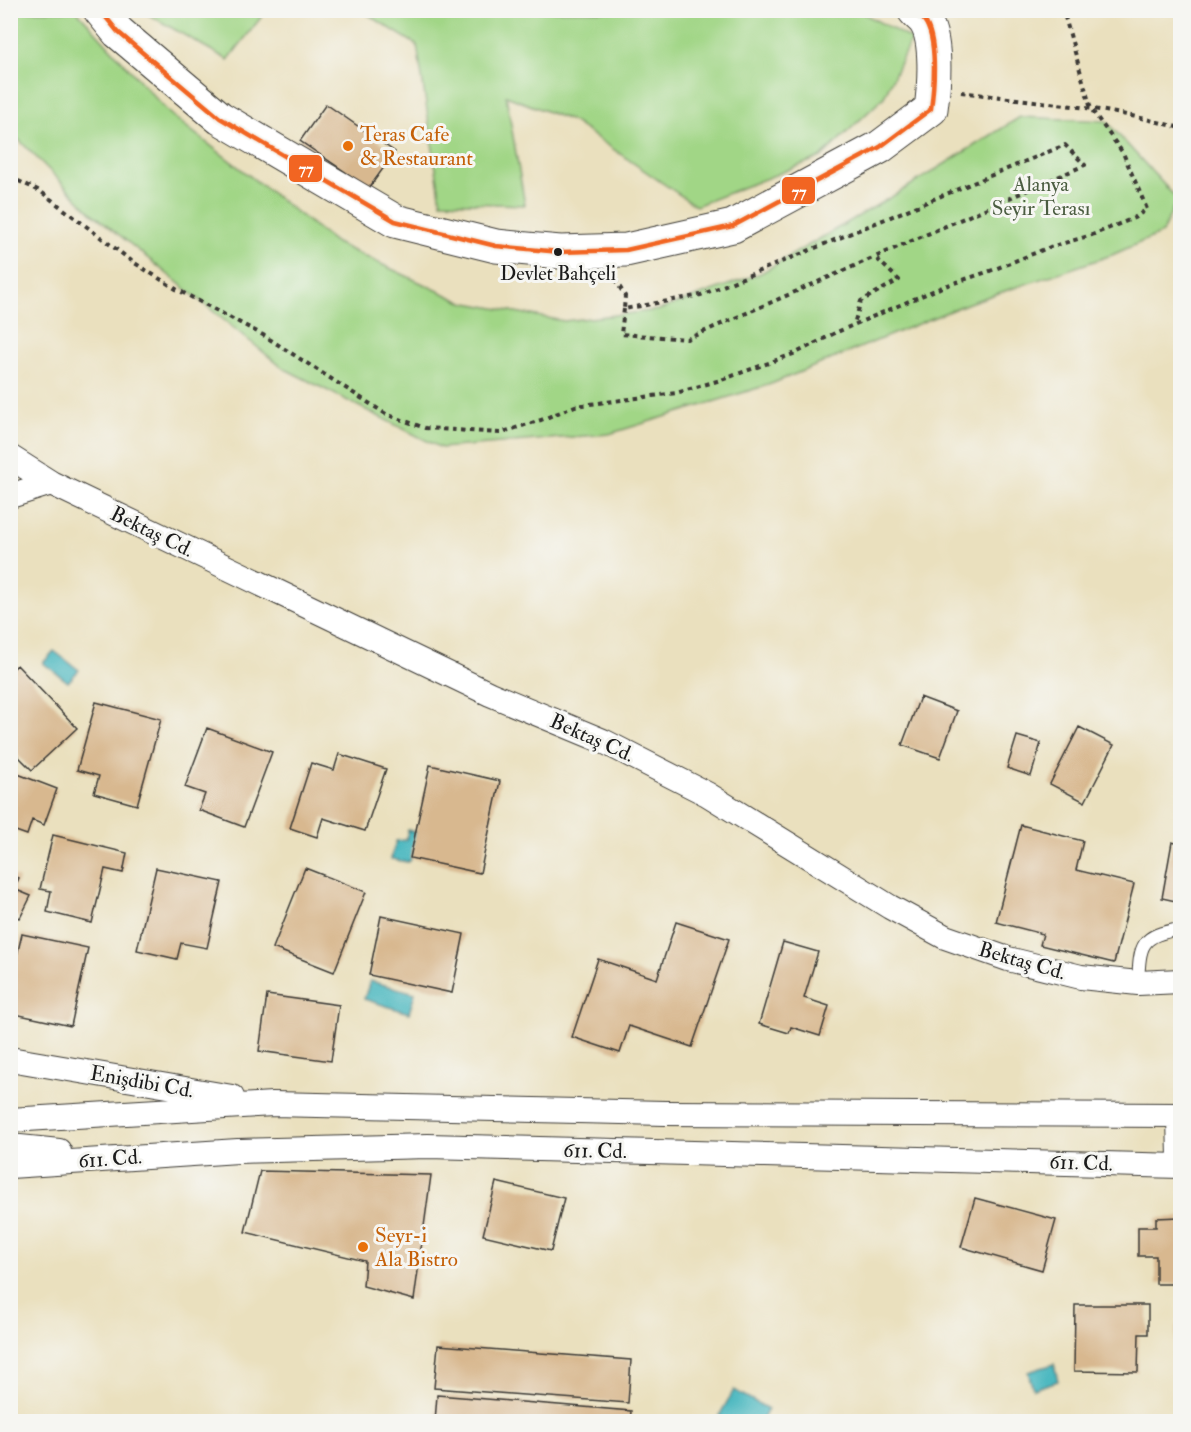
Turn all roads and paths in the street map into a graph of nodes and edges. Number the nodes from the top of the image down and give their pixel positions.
1 (100, 10) edge
2 (914, 10) edge
3 (1063, 10) edge
4 (934, 88) junction
5 (1091, 109) junction
6 (1180, 128) edge
7 (10, 177) edge
8 (598, 251) junction
9 (875, 257) junction
10 (624, 309) junction
11 (854, 325) junction
12 (10, 457) edge
13 (51, 483) junction
14 (10, 496) edge
15 (1180, 929) edge
16 (1180, 981) edge
17 (1138, 983) junction
18 (10, 1059) edge
19 (273, 1104) junction
20 (1180, 1115) edge
21 (10, 1120) edge
22 (10, 1146) edge
23 (119, 1158) junction
24 (1180, 1158) edge
25 (10, 1166) edge
26 (1180, 1166) edge

1 - 8 street
2 - 4 street
3 - 5 path
4 - 5 path
4 - 8 street
5 - 6 path
5 - 11 path
7 - 11 path
8 - 10 path
9 - 10 path
9 - 10 path
9 - 11 path
12 - 13 street, Bektaş Cd.
13 - 14 street
13 - 17 street, Bektaş Cd.
15 - 17 lane
16 - 17 street, Bektaş Cd.
18 - 19 street, Enişdibi Cd.
19 - 20 street, 611. Cd.
19 - 21 street, 611. Cd.
20 - 24 street
22 - 23 street
23 - 25 street, 611. Cd.
23 - 26 street, 611. Cd.

